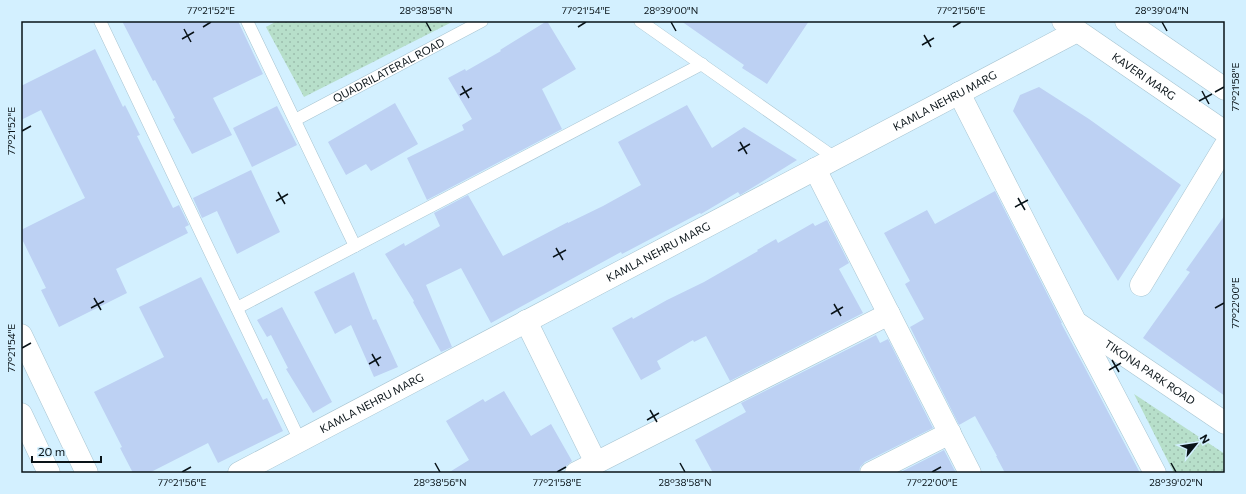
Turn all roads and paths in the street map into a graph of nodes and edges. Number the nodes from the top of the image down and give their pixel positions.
1 (100, 21) edge
2 (247, 21) edge
3 (482, 21) edge
4 (640, 21) edge
5 (1126, 21) edge
6 (1070, 26) edge
7 (702, 64) junction
8 (1225, 89) edge
9 (959, 93) junction
10 (294, 120) junction
11 (1225, 132) edge
12 (1225, 146) edge
13 (835, 158) junction
14 (815, 169) junction
15 (355, 246) junction
16 (1141, 285) dead end
17 (237, 308) junction
18 (890, 314) junction
19 (526, 321) junction
20 (1075, 321) junction
21 (21, 335) edge
22 (21, 414) edge
23 (1225, 423) edge
24 (950, 433) junction
25 (300, 441) junction
26 (596, 463) junction
27 (83, 465) edge
28 (50, 473) edge
29 (239, 473) edge
30 (576, 473) edge
31 (871, 473) edge
32 (970, 473) edge
33 (1155, 473) edge

1 - 17 lane
2 - 10 lane
3 - 10 lane, QUADRILATERAL ROAD
4 - 7 lane
5 - 8 street
6 - 9 street, KAMLA NEHRU MARG
6 - 11 street, KAVERI MARG
7 - 13 lane
7 - 15 lane
9 - 13 street, KAMLA NEHRU MARG
9 - 20 street, TIKONA PARK ROAD
10 - 15 lane
12 - 16 street
13 - 14 street, KAMLA NEHRU MARG
14 - 18 street
14 - 19 street, KAMLA NEHRU MARG
15 - 17 lane
17 - 25 lane
18 - 24 street
18 - 26 street
19 - 25 street, KAMLA NEHRU MARG
19 - 26 street
20 - 23 street, TIKONA PARK ROAD
20 - 33 street, TIKONA PARK ROAD
21 - 27 street
22 - 28 street
24 - 31 street
24 - 32 street
25 - 29 street, KAMLA NEHRU MARG
26 - 30 street
27 - 28 street

